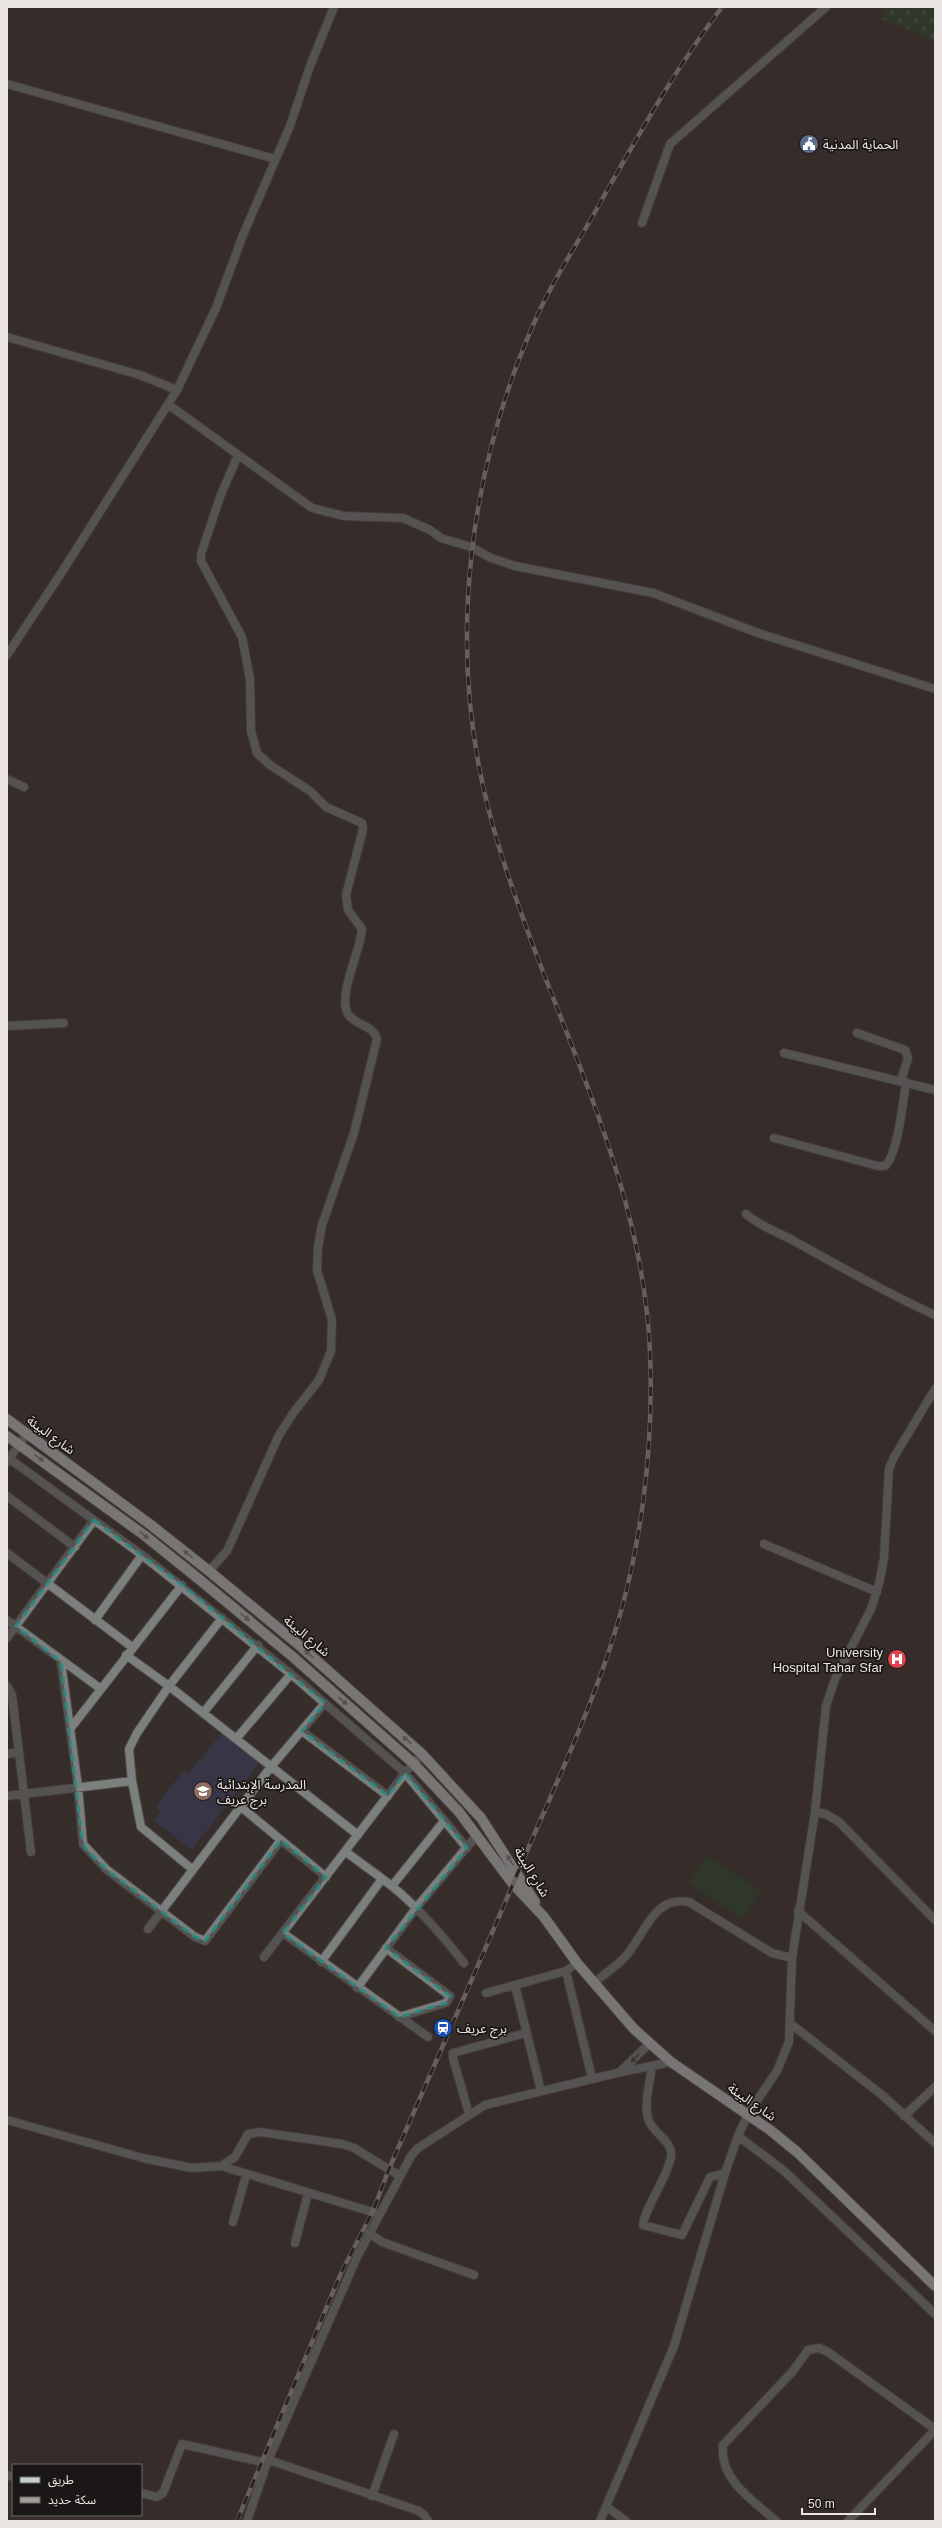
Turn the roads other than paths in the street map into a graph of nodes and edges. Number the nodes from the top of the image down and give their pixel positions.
1 (334, 7) edge
2 (826, 7) edge
3 (7, 84) edge
4 (275, 159) junction
5 (642, 223) dead end
6 (7, 337) edge
7 (177, 390) junction
8 (169, 405) junction
9 (238, 455) junction
10 (7, 655) edge
11 (935, 689) edge
12 (7, 779) edge
13 (24, 788) dead end
14 (64, 1023) dead end
15 (7, 1026) edge
16 (857, 1033) dead end
17 (784, 1052) dead end
18 (904, 1082) junction
19 (935, 1090) edge
20 (774, 1138) dead end
21 (746, 1214) dead end
22 (935, 1315) edge
23 (935, 1389) edge
24 (7, 1419) edge
25 (27, 1433) junction
26 (7, 1436) edge
27 (20, 1445) junction
28 (8, 1460) edge
29 (7, 1496) edge
30 (94, 1520) junction
31 (764, 1544) dead end
32 (75, 1547) junction
33 (7, 1553) edge
34 (142, 1555) junction
35 (209, 1571) junction
36 (48, 1584) junction
37 (182, 1585) junction
38 (877, 1592) junction
39 (222, 1618) junction
40 (7, 1620) edge
41 (96, 1620) junction
42 (16, 1626) junction
43 (7, 1638) edge
44 (258, 1645) junction
45 (132, 1647) junction
46 (126, 1655) junction
47 (61, 1662) junction
48 (292, 1674) junction
49 (7, 1686) edge
50 (170, 1686) junction
51 (100, 1689) junction
52 (325, 1703) junction
53 (204, 1713) junction
54 (11, 1720) edge
55 (70, 1729) junction
56 (302, 1731) junction
57 (236, 1739) junction
58 (18, 1752) junction
59 (7, 1754) edge
60 (422, 1754) junction
61 (413, 1763) junction
62 (270, 1768) junction
63 (405, 1773) junction
64 (132, 1781) junction
65 (78, 1787) junction
66 (24, 1794) junction
67 (7, 1796) edge
68 (388, 1796) junction
69 (241, 1806) junction
70 (814, 1812) junction
71 (444, 1821) junction
72 (358, 1835) junction
73 (477, 1835) junction
74 (281, 1840) junction
75 (467, 1848) junction
76 (31, 1852) dead end
77 (346, 1852) junction
78 (192, 1869) junction
79 (326, 1877) junction
80 (382, 1879) junction
81 (392, 1886) junction
82 (416, 1908) junction
83 (161, 1911) junction
84 (798, 1911) junction
85 (544, 1918) junction
86 (935, 1920) edge
87 (148, 1929) dead end
88 (283, 1933) junction
89 (386, 1948) junction
90 (264, 1957) dead end
91 (792, 1958) junction
92 (321, 1962) junction
93 (464, 1963) dead end
94 (577, 1963) junction
95 (566, 1971) junction
96 (594, 1983) junction
97 (515, 1985) junction
98 (357, 1988) junction
99 (486, 1993) dead end
100 (399, 2017) junction
101 (791, 2024) junction
102 (935, 2031) edge
103 (526, 2033) junction
104 (428, 2037) dead end
105 (649, 2044) junction
106 (671, 2062) junction
107 (652, 2066) junction
108 (621, 2072) junction
109 (592, 2078) junction
110 (935, 2087) edge
111 (541, 2091) junction
112 (469, 2114) junction
113 (748, 2114) junction
114 (904, 2116) junction
115 (7, 2120) edge
116 (738, 2136) junction
117 (935, 2143) edge
118 (220, 2166) junction
119 (725, 2173) junction
120 (246, 2176) junction
121 (400, 2176) junction
122 (308, 2193) junction
123 (379, 2214) junction
124 (233, 2222) dead end
125 (369, 2233) junction
126 (295, 2244) dead end
127 (474, 2275) dead end
128 (935, 2286) edge
129 (935, 2314) edge
130 (935, 2429) edge
131 (394, 2434) dead end
132 (268, 2462) junction
133 (142, 2493) edge
134 (372, 2496) junction
135 (607, 2507) junction
136 (247, 2521) edge
137 (428, 2521) edge
138 (600, 2521) edge
139 (626, 2521) edge
140 (776, 2521) edge
141 (848, 2521) edge

1 - 4 street
2 - 5 street
3 - 4 street
4 - 7 street
6 - 7 street
7 - 8 street
8 - 9 street
8 - 10 street
9 - 11 street
9 - 35 street
12 - 13 street
14 - 15 street
16 - 18 street
17 - 18 street
18 - 19 street
18 - 20 street
21 - 22 street
23 - 38 street
24 - 25 main road, شارع البيئة
25 - 27 street
35 -> 25 main road, شارع البيئة
26 - 27 main road, شارع البيئة
27 - 28 street
27 -> 61 main road, شارع البيئة
28 - 30 street
29 - 32 street
30 - 32 street
30 - 34 street
31 - 38 street
32 - 36 street
33 - 36 street
34 - 37 street
34 - 41 street
60 -> 35 main road, شارع البيئة
36 - 41 street
36 - 42 street
37 - 39 street
37 - 45 street
38 - 70 street
39 - 44 street
39 - 50 street
40 - 42 street
41 - 45 street
42 - 43 street
42 - 47 street
44 - 48 street
44 - 53 street
45 - 46 street
46 - 50 street
46 - 51 street
47 - 51 street
47 - 55 street
48 - 52 street
48 - 57 street
49 - 54 street
50 - 53 street
50 - 64 street
51 - 55 street
52 - 56 street
52 - 63 street
53 - 57 street
54 - 58 street
55 - 65 street
56 - 62 street
56 - 68 street
57 - 62 street
58 - 59 street
58 - 66 street
60 - 61 street
85 -> 60 main road, شارع البيئة
61 - 63 street
61 - 73 main road, شارع البيئة
62 - 69 street
62 - 72 street
63 - 68 street
63 - 71 street
64 - 65 street
64 - 78 street
65 - 66 street
65 - 83 street
66 - 67 street
66 - 76 street
68 - 72 street
69 - 74 street
69 - 78 street
70 - 84 street
70 - 86 street
71 - 75 street
71 - 81 street
72 - 77 street
73 - 75 street
73 - 85 main road, شارع البيئة
74 - 79 street
74 - 83 street
75 - 82 street
77 - 79 street
77 - 80 street
78 - 83 street
79 - 88 street
80 - 81 street
80 - 92 street
81 - 82 street
82 - 89 street
82 - 93 street
83 - 87 street
84 - 91 street
84 - 102 street
85 - 94 main road, شارع البيئة
88 - 90 street
88 - 92 street
89 - 98 street
89 - 100 street
91 - 96 street
91 - 101 street
92 - 98 street
94 - 95 street
94 - 96 main road, شارع البيئة
95 - 97 street
95 - 109 street
96 - 105 main road, شارع البيئة
97 - 99 street
97 - 103 street
98 - 100 street
100 - 104 street
101 - 113 street
101 - 114 street
103 - 111 street
103 - 112 street
105 - 106 main road, شارع البيئة
105 -> 108 street
106 - 107 street
106 - 113 main road, شارع البيئة
107 - 108 street
107 - 119 street
108 - 109 street
109 - 111 street
110 - 114 street
111 - 112 street
112 - 121 street
113 - 116 street
113 - 128 main road, شارع البيئة
114 - 117 street
115 - 118 street
116 - 119 street
116 - 129 street
118 - 120 street
118 - 121 street
119 - 135 street
120 - 122 street
120 - 124 street
121 - 123 street
122 - 123 street
122 - 126 street
123 - 125 street
125 - 127 street
125 - 132 street
130 - 140 street
130 - 141 street
131 - 134 street
132 - 133 street
132 - 134 street
132 - 136 street
134 - 137 street
135 - 138 street
135 - 139 street

